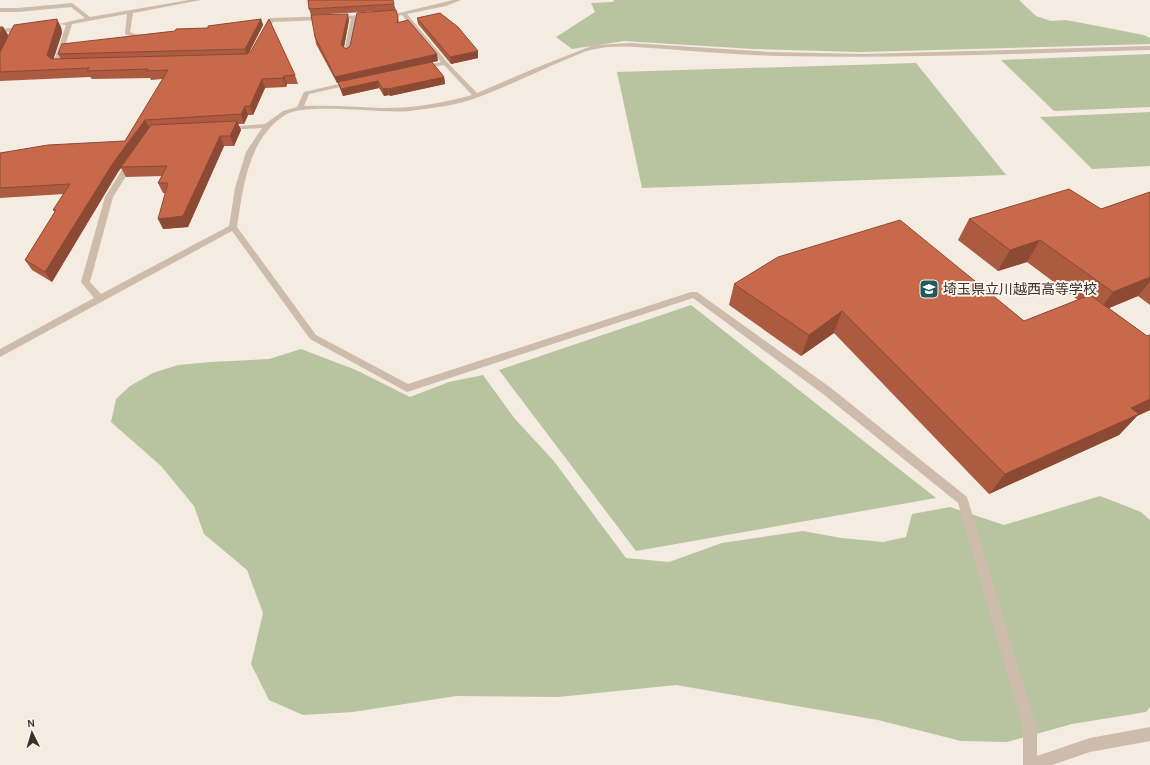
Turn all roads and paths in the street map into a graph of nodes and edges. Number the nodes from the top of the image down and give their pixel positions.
1 (198, 0) edge
2 (458, 0) edge
3 (0, 10) edge
4 (130, 13) junction
5 (404, 14) junction
6 (390, 15) edge
7 (376, 16) edge
8 (354, 18) junction
9 (90, 20) junction
10 (271, 20) junction
11 (264, 21) dead end
12 (68, 23) junction
13 (53, 25) edge
14 (30, 28) edge
15 (15, 30) junction
16 (0, 31) edge
17 (12, 36) edge
18 (152, 36) edge
19 (261, 39) edge
20 (1150, 48) edge
21 (347, 52) edge
22 (72, 63) edge
23 (445, 64) junction
24 (415, 69) edge
25 (356, 82) edge
26 (476, 96) junction
27 (300, 108) junction
28 (267, 126) junction
29 (219, 128) edge
30 (136, 155) edge
31 (233, 227) junction
32 (100, 299) junction
33 (0, 353) edge
34 (1150, 734) edge
35 (1030, 765) edge

1 - 4 street
2 - 5 street
3 - 9 street
4 - 9 street
4 - 18 street
5 - 6 street
5 - 23 street
7 - 8 street
8 - 10 street
8 - 21 street
9 - 12 street
10 - 11 street
10 - 19 street
12 - 13 street
12 - 22 street
14 - 15 street
15 - 16 street
15 - 17 street
20 - 26 street
23 - 24 street
23 - 26 street
25 - 27 street
26 - 27 street
27 - 28 street
28 - 29 street
28 - 31 street
30 - 32 street
31 - 32 street
31 - 35 street
32 - 33 street
34 - 35 street

